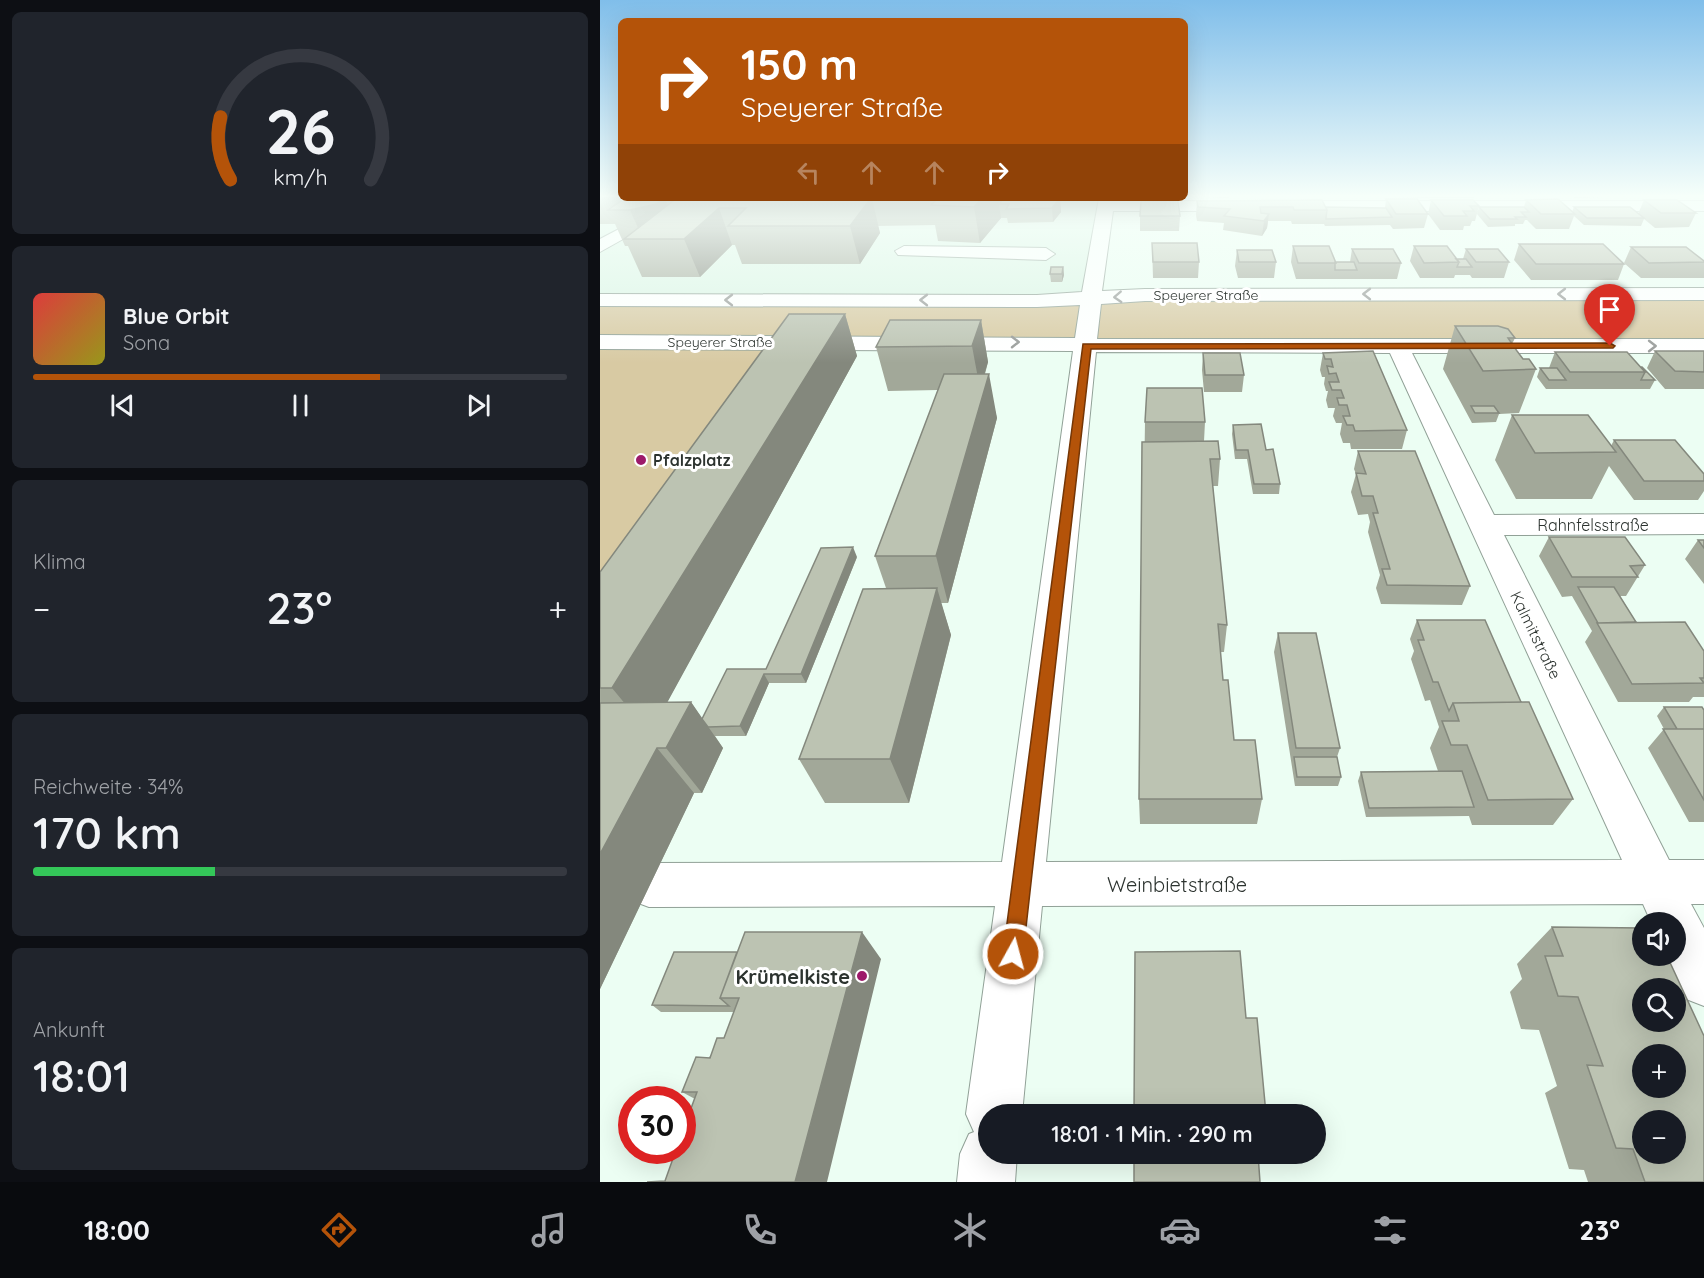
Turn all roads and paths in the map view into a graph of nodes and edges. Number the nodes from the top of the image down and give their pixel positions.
1 (959, 252) edge
2 (1097, 252) edge
3 (1046, 254) joint
4 (1096, 256) junction
5 (1704, 294) edge
6 (1092, 298) junction
7 (600, 300) edge
8 (600, 342) edge
9 (780, 342) junction
10 (1087, 346) junction
11 (1398, 346) junction
12 (1704, 346) edge
13 (759, 371) edge
14 (1704, 524) edge
15 (1482, 525) junction
16 (1704, 882) edge
17 (649, 885) dead end
18 (1021, 885) junction
19 (1669, 909) edge
20 (1704, 981) edge
21 (995, 1104) edge
22 (988, 1164) edge
23 (986, 1182) edge

1 - 3 street
2 - 4 street
3 - 4 street
4 - 6 street
5 -> 6 street, Speyerer Straße
6 -> 7 street, Speyerer Straße
6 - 10 street
8 - 9 street, Speyerer Straße
9 -> 10 street, Speyerer Straße
9 - 13 street
10 - 11 street, Speyerer Straße
10 - 18 street
11 -> 12 street, Speyerer Straße
11 - 15 street, Kalmitstraße
14 - 15 street, Rahnfelsstraße
15 - 19 street, Kalmitstraße
16 - 19 street, Weinbietstraße
17 - 18 street, Weinbietstraße
18 - 19 street, Weinbietstraße
18 - 21 street
19 - 20 street, Kalmitstraße
22 - 23 street

